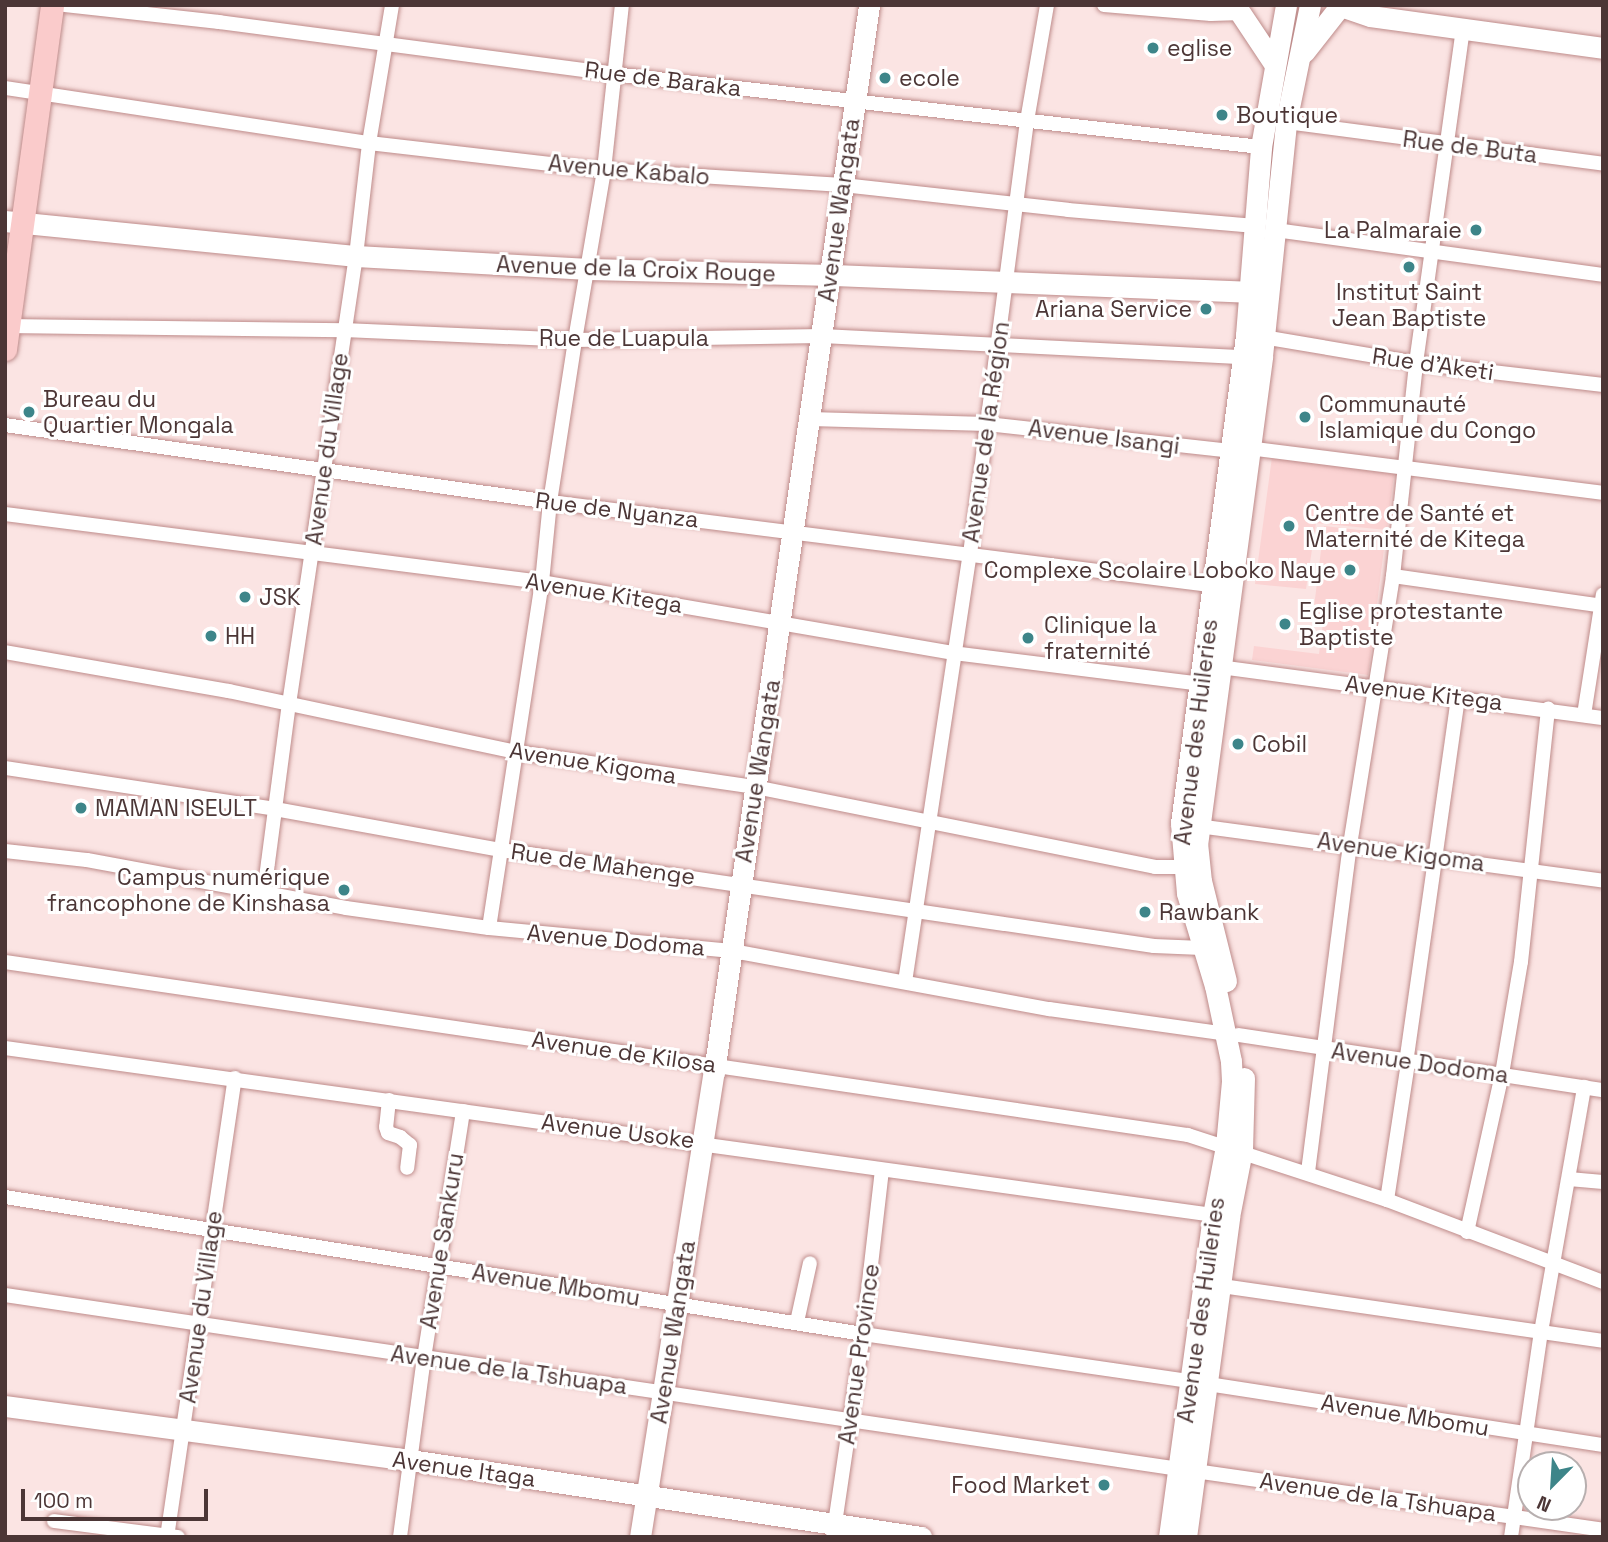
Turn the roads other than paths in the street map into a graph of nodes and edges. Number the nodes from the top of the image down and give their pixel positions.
1 (52, 5) edge
2 (65, 5) edge
3 (392, 5) edge
4 (622, 5) edge
5 (869, 5) edge
6 (1047, 5) edge
7 (1104, 5) edge
8 (1286, 5) edge
9 (1310, 5) edge
10 (1340, 6) edge
11 (1238, 9) edge
12 (1463, 28) junction
13 (386, 46) junction
14 (1603, 48) edge
15 (1301, 56) junction
16 (1275, 65) junction
17 (613, 74) junction
18 (5, 88) edge
19 (41, 93) junction
20 (853, 100) junction
21 (1027, 121) junction
22 (1286, 122) junction
23 (369, 143) junction
24 (1445, 144) junction
25 (1261, 147) junction
26 (1603, 164) edge
27 (604, 170) junction
28 (843, 185) junction
29 (1016, 202) junction
30 (14, 222) edge
31 (1265, 228) junction
32 (1430, 250) junction
33 (356, 256) junction
34 (589, 270) junction
35 (832, 275) junction
36 (1603, 275) edge
37 (1006, 282) junction
38 (1259, 292) junction
39 (344, 330) junction
40 (6, 334) edge
41 (822, 336) junction
42 (1263, 337) junction
43 (575, 340) junction
44 (999, 345) junction
45 (1243, 357) junction
46 (1416, 363) junction
47 (1603, 385) edge
48 (810, 419) junction
49 (987, 424) junction
50 (5, 425) edge
51 (1239, 449) junction
52 (1407, 466) junction
53 (323, 471) junction
54 (1603, 493) edge
55 (550, 502) junction
56 (5, 514) edge
57 (794, 531) junction
58 (312, 553) junction
59 (970, 554) junction
60 (1394, 576) junction
61 (542, 582) junction
62 (1222, 587) junction
63 (1602, 602) edge
64 (781, 621) junction
65 (5, 652) edge
66 (953, 653) junction
67 (1220, 667) junction
68 (1201, 684) junction
69 (1375, 687) junction
70 (1458, 698) junction
71 (289, 704) junction
72 (1548, 708) junction
73 (1584, 715) junction
74 (1603, 718) edge
75 (515, 752) junction
76 (5, 768) edge
77 (755, 787) junction
78 (275, 809) junction
79 (927, 823) junction
80 (1190, 824) junction
81 (1350, 845) junction
82 (501, 850) junction
83 (5, 851) edge
84 (1436, 856) junction
85 (1182, 867) junction
86 (1532, 872) junction
87 (1603, 881) edge
88 (741, 884) junction
89 (264, 893) junction
90 (915, 912) junction
91 (489, 928) junction
92 (1202, 948) junction
93 (732, 951) junction
94 (5, 962) edge
95 (905, 982) junction
96 (1232, 1035) junction
97 (5, 1048) edge
98 (1325, 1049) junction
99 (1407, 1063) junction
100 (715, 1064) junction
101 (1502, 1073) junction
102 (235, 1078) junction
103 (1584, 1087) junction
104 (1603, 1090) edge
105 (389, 1100) junction
106 (463, 1111) junction
107 (703, 1142) junction
108 (1234, 1148) junction
109 (407, 1168) dead end
110 (882, 1171) junction
111 (1308, 1172) junction
112 (1569, 1180) junction
113 (1603, 1182) edge
114 (5, 1196) edge
115 (1387, 1199) junction
116 (1221, 1216) junction
117 (212, 1231) junction
118 (1466, 1232) junction
119 (810, 1263) dead end
120 (1553, 1265) junction
121 (438, 1268) junction
122 (1603, 1282) edge
123 (1222, 1286) junction
124 (5, 1295) edge
125 (676, 1303) junction
126 (797, 1322) junction
127 (199, 1323) junction
128 (1541, 1332) junction
129 (863, 1334) junction
130 (1603, 1341) edge
131 (424, 1358) junction
132 (1199, 1382) junction
133 (664, 1392) junction
134 (5, 1406) edge
135 (850, 1422) junction
136 (184, 1429) junction
137 (1525, 1434) junction
138 (1603, 1445) edge
139 (410, 1460) junction
140 (1187, 1470) junction
141 (647, 1496) junction
142 (1514, 1517) junction
143 (54, 1521) dead end
144 (1603, 1530) edge
145 (834, 1531) edge
146 (171, 1536) edge
147 (400, 1537) edge
148 (640, 1537) edge
149 (921, 1537) edge
150 (1169, 1537) edge
151 (1186, 1537) edge
152 (1511, 1537) edge

1 - 19 main road
2 - 13 street, Rue de Baraka
3 - 13 street, Avenue du Village
4 - 17 street
5 - 20 street, Avenue Wangata
6 - 21 street, Avenue de la Région
7 - 11 street
8 - 16 street, Avenue des Huileries
9 - 15 street, Avenue des Huileries
10 - 12 street
10 - 15 street
11 - 16 street
12 - 14 street
12 - 24 street
13 - 17 street, Rue de Baraka
13 - 23 street, Avenue du Village
15 - 22 street, Avenue des Huileries
16 - 25 street, Avenue des Huileries
17 - 20 street, Rue de Baraka
17 - 27 street
18 - 19 street, Avenue Kabalo
19 - 23 street, Avenue Kabalo
19 - 30 main road
20 - 21 street, Rue de Baraka
20 - 28 street, Avenue Wangata
21 - 25 street, Rue de Baraka
21 - 29 street, Avenue de la Région
22 - 24 street, Rue de Buta
22 - 31 street, Avenue des Huileries
23 - 27 street, Avenue Kabalo
23 - 33 street, Avenue du Village
24 - 26 street, Rue de Buta
24 - 32 street
25 - 31 street, Avenue des Huileries
27 - 28 street, Avenue Kabalo
27 - 34 street
28 - 29 street, Avenue Kabalo
28 - 35 street, Avenue Wangata
29 - 31 street, Avenue Kabalo
29 - 37 street, Avenue de la Région
30 - 33 street, Avenue de la Croix Rouge
30 - 40 main road
31 - 32 street, Avenue Kabalo
31 - 38 street, Avenue des Huileries
32 - 36 street, Avenue Kabalo
32 - 46 street
33 - 34 street, Avenue de la Croix Rouge
33 - 39 street, Avenue du Village
34 - 35 street, Avenue de la Croix Rouge
34 - 43 street
35 - 37 street, Avenue de la Croix Rouge
35 - 41 street, Avenue Wangata
37 - 38 street, Avenue de la Croix Rouge
37 - 44 street, Avenue de la Région
38 - 42 street, Avenue des Huileries
38 - 45 street, Avenue des Huileries
39 - 40 street, Rue de Luapula
39 - 43 street, Rue de Luapula
39 - 53 street, Avenue du Village
41 - 43 street, Rue de Luapula
41 - 44 street, Rue de Luapula
41 - 48 street, Avenue Wangata
42 - 46 street, Rue d'Aketi
42 - 51 street, Avenue des Huileries
43 - 55 street
44 - 45 street, Rue de Luapula
44 - 49 street, Avenue de la Région
45 - 51 street, Avenue des Huileries
46 - 47 street, Rue d'Aketi
46 - 52 street
48 - 49 street, Avenue Isangi
48 - 57 street, Avenue Wangata
49 - 51 street, Avenue Isangi
49 - 59 street, Avenue de la Région
50 - 53 street, Rue de Nyanza
51 - 52 street, Avenue Isangi
51 - 62 street, Avenue des Huileries
52 - 54 street, Avenue Isangi
52 - 60 street
53 - 55 street, Rue de Nyanza
53 - 58 street, Avenue du Village
55 - 57 street, Rue de Nyanza
55 - 61 street
56 - 58 street, Avenue Kitega
57 - 59 street, Rue de Nyanza
57 - 64 street, Avenue Wangata
58 - 61 street, Avenue Kitega
58 - 71 street, Avenue du Village
59 - 62 street, Rue de Nyanza
59 - 66 street, Avenue de la Région
60 - 63 street
60 - 69 street
61 - 64 street, Avenue Kitega
61 - 75 street
62 - 67 street, Avenue des Huileries
62 - 68 street, Avenue des Huileries
63 - 73 street
64 - 66 street, Avenue Kitega
64 - 77 street, Avenue Wangata
65 - 71 street, Avenue Kigoma
66 - 68 street, Avenue Kitega
66 - 79 street, Avenue de la Région
67 - 69 street, Avenue Kitega
67 - 80 street, Avenue des Huileries
68 - 80 street, Avenue des Huileries
69 - 70 street, Avenue Kitega
69 - 81 street
70 - 72 street, Avenue Kitega
70 - 84 street
71 - 75 street, Avenue Kigoma
71 - 78 street, Avenue du Village
72 - 73 street, Avenue Kitega
72 - 86 street
73 - 74 street, Avenue Kitega
75 - 77 street, Avenue Kigoma
75 - 82 street
76 - 78 street, Rue de Mahenge
77 - 79 street, Avenue Kigoma
77 - 88 street, Avenue Wangata
78 - 82 street, Rue de Mahenge
78 - 89 street, Avenue du Village
79 - 85 street, Avenue Kigoma
79 - 90 street, Avenue de la Région
80 - 81 street, Avenue Kigoma
80 - 85 street, Avenue des Huileries
80 - 96 street, Avenue des Huileries
81 - 84 street, Avenue Kigoma
81 - 98 street
82 - 88 street, Rue de Mahenge
82 - 91 street
83 - 89 street, Avenue Dodoma
84 - 86 street, Avenue Kigoma
84 - 99 street
85 - 92 street, Avenue des Huileries
86 - 87 street, Avenue Kigoma
86 - 101 street
88 - 90 street, Rue de Mahenge
88 - 93 street, Avenue Wangata
89 - 91 street, Avenue Dodoma
90 - 92 street, Rue de Mahenge
90 - 95 street, Avenue de la Région
91 - 93 street, Avenue Dodoma
92 - 96 street, Avenue des Huileries
93 - 95 street, Avenue Dodoma
93 - 100 street, Avenue Wangata
94 - 100 street, Avenue de Kilosa
95 - 96 street, Avenue Dodoma
96 - 98 street, Avenue Dodoma
96 - 108 street, Avenue des Huileries
97 - 102 street, Avenue Usoke
98 - 99 street, Avenue Dodoma
98 - 111 street
99 - 101 street, Avenue Dodoma
99 - 115 street
100 - 107 street, Avenue Wangata
100 - 108 street, Avenue de Kilosa
101 - 103 street, Avenue Dodoma
101 - 118 street
102 - 105 street, Avenue Usoke
102 - 117 street, Avenue du Village
103 - 104 street, Avenue Dodoma
103 - 112 street
105 - 106 street, Avenue Usoke
105 - 109 street
106 - 107 street, Avenue Usoke
106 - 121 street, Avenue Sankuru
107 - 110 street, Avenue Usoke
107 - 125 street, Avenue Wangata
108 - 111 street, Avenue de Kilosa
108 - 116 street, Avenue des Huileries
110 - 116 street, Avenue Usoke
110 - 129 street, Avenue Province
111 - 115 street, Avenue de Kilosa
112 - 113 street
112 - 120 street
114 - 117 street, Avenue Mbomu
115 - 118 street, Avenue de Kilosa
116 - 123 street, Avenue des Huileries
116 - 132 street, Avenue des Huileries
117 - 121 street, Avenue Mbomu
117 - 127 street, Avenue du Village
118 - 120 street, Avenue de Kilosa
119 - 126 street
120 - 122 street, Avenue de Kilosa
120 - 128 street
121 - 125 street, Avenue Mbomu
121 - 131 street, Avenue Sankuru
123 - 128 street
123 - 132 street, Avenue des Huileries
124 - 127 street, Avenue de la Tshuapa
125 - 126 street, Avenue Mbomu
125 - 133 street, Avenue Wangata
126 - 129 street, Avenue Mbomu
127 - 131 street, Avenue de la Tshuapa
127 - 136 street, Avenue du Village
128 - 130 street
128 - 137 street
129 - 132 street, Avenue Mbomu
129 - 135 street, Avenue Province
131 - 133 street, Avenue de la Tshuapa
131 - 139 street, Avenue Sankuru
132 - 137 street, Avenue Mbomu
132 - 140 street, Avenue des Huileries
133 - 135 street, Avenue de la Tshuapa
133 - 141 street, Avenue Wangata
134 - 136 street, Avenue Itaga
135 - 140 street, Avenue de la Tshuapa
135 - 145 street, Avenue Province
136 - 139 street, Avenue Itaga
136 - 146 street, Avenue du Village
137 - 138 street, Avenue Mbomu
137 - 142 street
139 - 141 street, Avenue Itaga
139 - 147 street, Avenue Sankuru
140 - 142 street, Avenue de la Tshuapa
140 - 150 street, Avenue des Huileries
140 - 151 street, Avenue des Huileries
141 - 145 street, Avenue Itaga
141 - 148 street, Avenue Wangata
142 - 144 street, Avenue de la Tshuapa
142 - 152 street
143 - 146 street
145 - 149 street, Avenue Itaga

